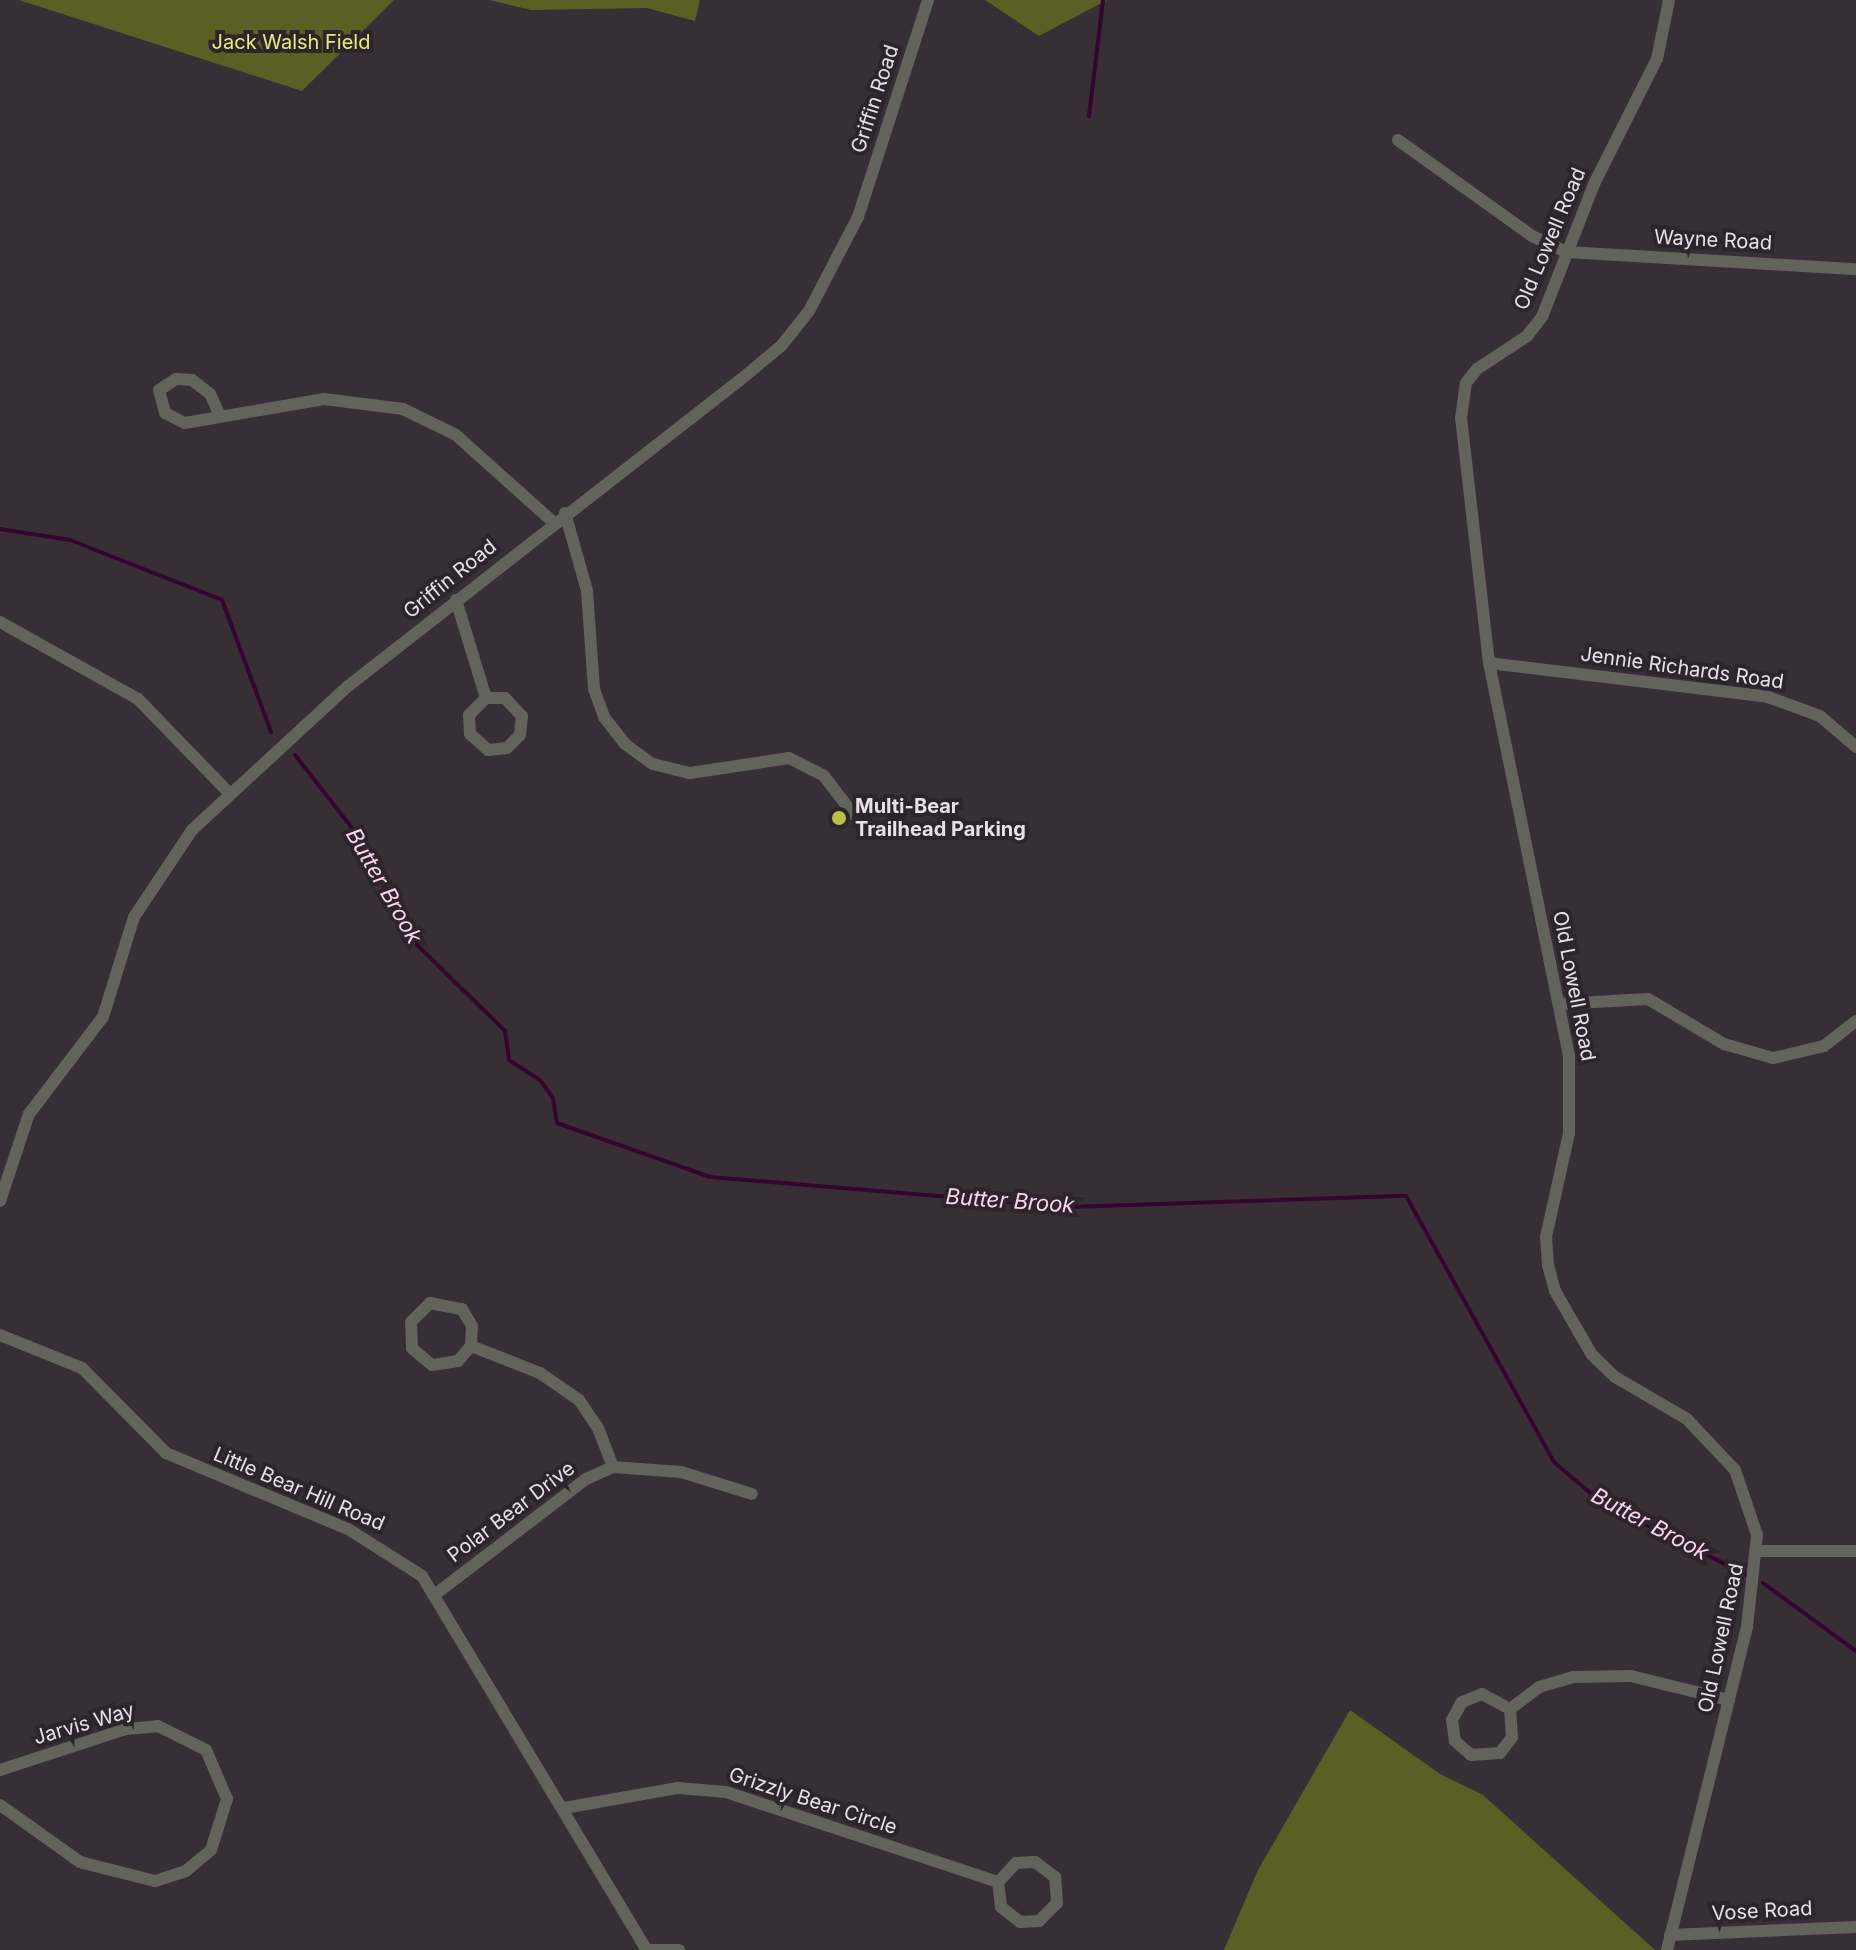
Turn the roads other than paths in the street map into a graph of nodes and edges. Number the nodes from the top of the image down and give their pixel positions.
1 (928, 0) edge
2 (1669, 0) edge
3 (1398, 140) dead end
4 (1567, 252) junction
5 (1856, 269) edge
6 (220, 416) junction
7 (565, 513) junction
8 (553, 522) junction
9 (456, 600) junction
10 (0, 622) edge
11 (1489, 663) junction
12 (486, 698) junction
13 (1856, 747) edge
14 (230, 794) junction
15 (854, 815) dead end
16 (1559, 1004) junction
17 (1856, 1021) edge
18 (0, 1201) edge
19 (0, 1335) edge
20 (471, 1346) junction
21 (613, 1467) junction
22 (752, 1494) dead end
23 (1758, 1551) junction
24 (1856, 1551) edge
25 (437, 1593) junction
26 (1729, 1700) junction
27 (1510, 1709) junction
28 (0, 1770) edge
29 (0, 1805) edge
30 (564, 1808) junction
31 (998, 1882) junction
32 (1856, 1927) edge
33 (1670, 1935) junction
34 (646, 1950) edge
35 (679, 1950) edge
36 (1667, 1950) edge

1 - 7 street, Griffin Road
2 - 4 street, Old Lowell Road
3 - 4 street
4 - 5 street, Wayne Road
4 - 11 street, Old Lowell Road
6 - 6 street
6 - 8 street
7 - 8 street, Griffin Road
7 - 15 street
8 - 9 street, Griffin Road
9 - 12 street
9 - 14 street, Griffin Road
10 - 14 street
11 - 13 street, Jennie Richards Road
11 - 16 street, Old Lowell Road
12 - 12 street
14 - 18 street, Griffin Road
16 - 17 street
16 - 23 street, Old Lowell Road
19 - 25 street, Little Bear Hill Road
20 - 20 street
20 - 21 street
21 - 22 street
21 - 25 street, Polar Bear Drive
23 - 24 street
23 - 26 street, Old Lowell Road
25 - 30 street, Little Bear Hill Road
26 - 27 street
26 - 33 street, Old Lowell Road
27 - 27 street
28 - 29 street, Jarvis Way
30 - 31 street, Grizzly Bear Circle
30 - 34 street, Little Bear Hill Road
31 - 31 street
32 - 33 street, Vose Road
33 - 36 street, Old Lowell Road
34 - 35 street, Little Bear Hill Road

